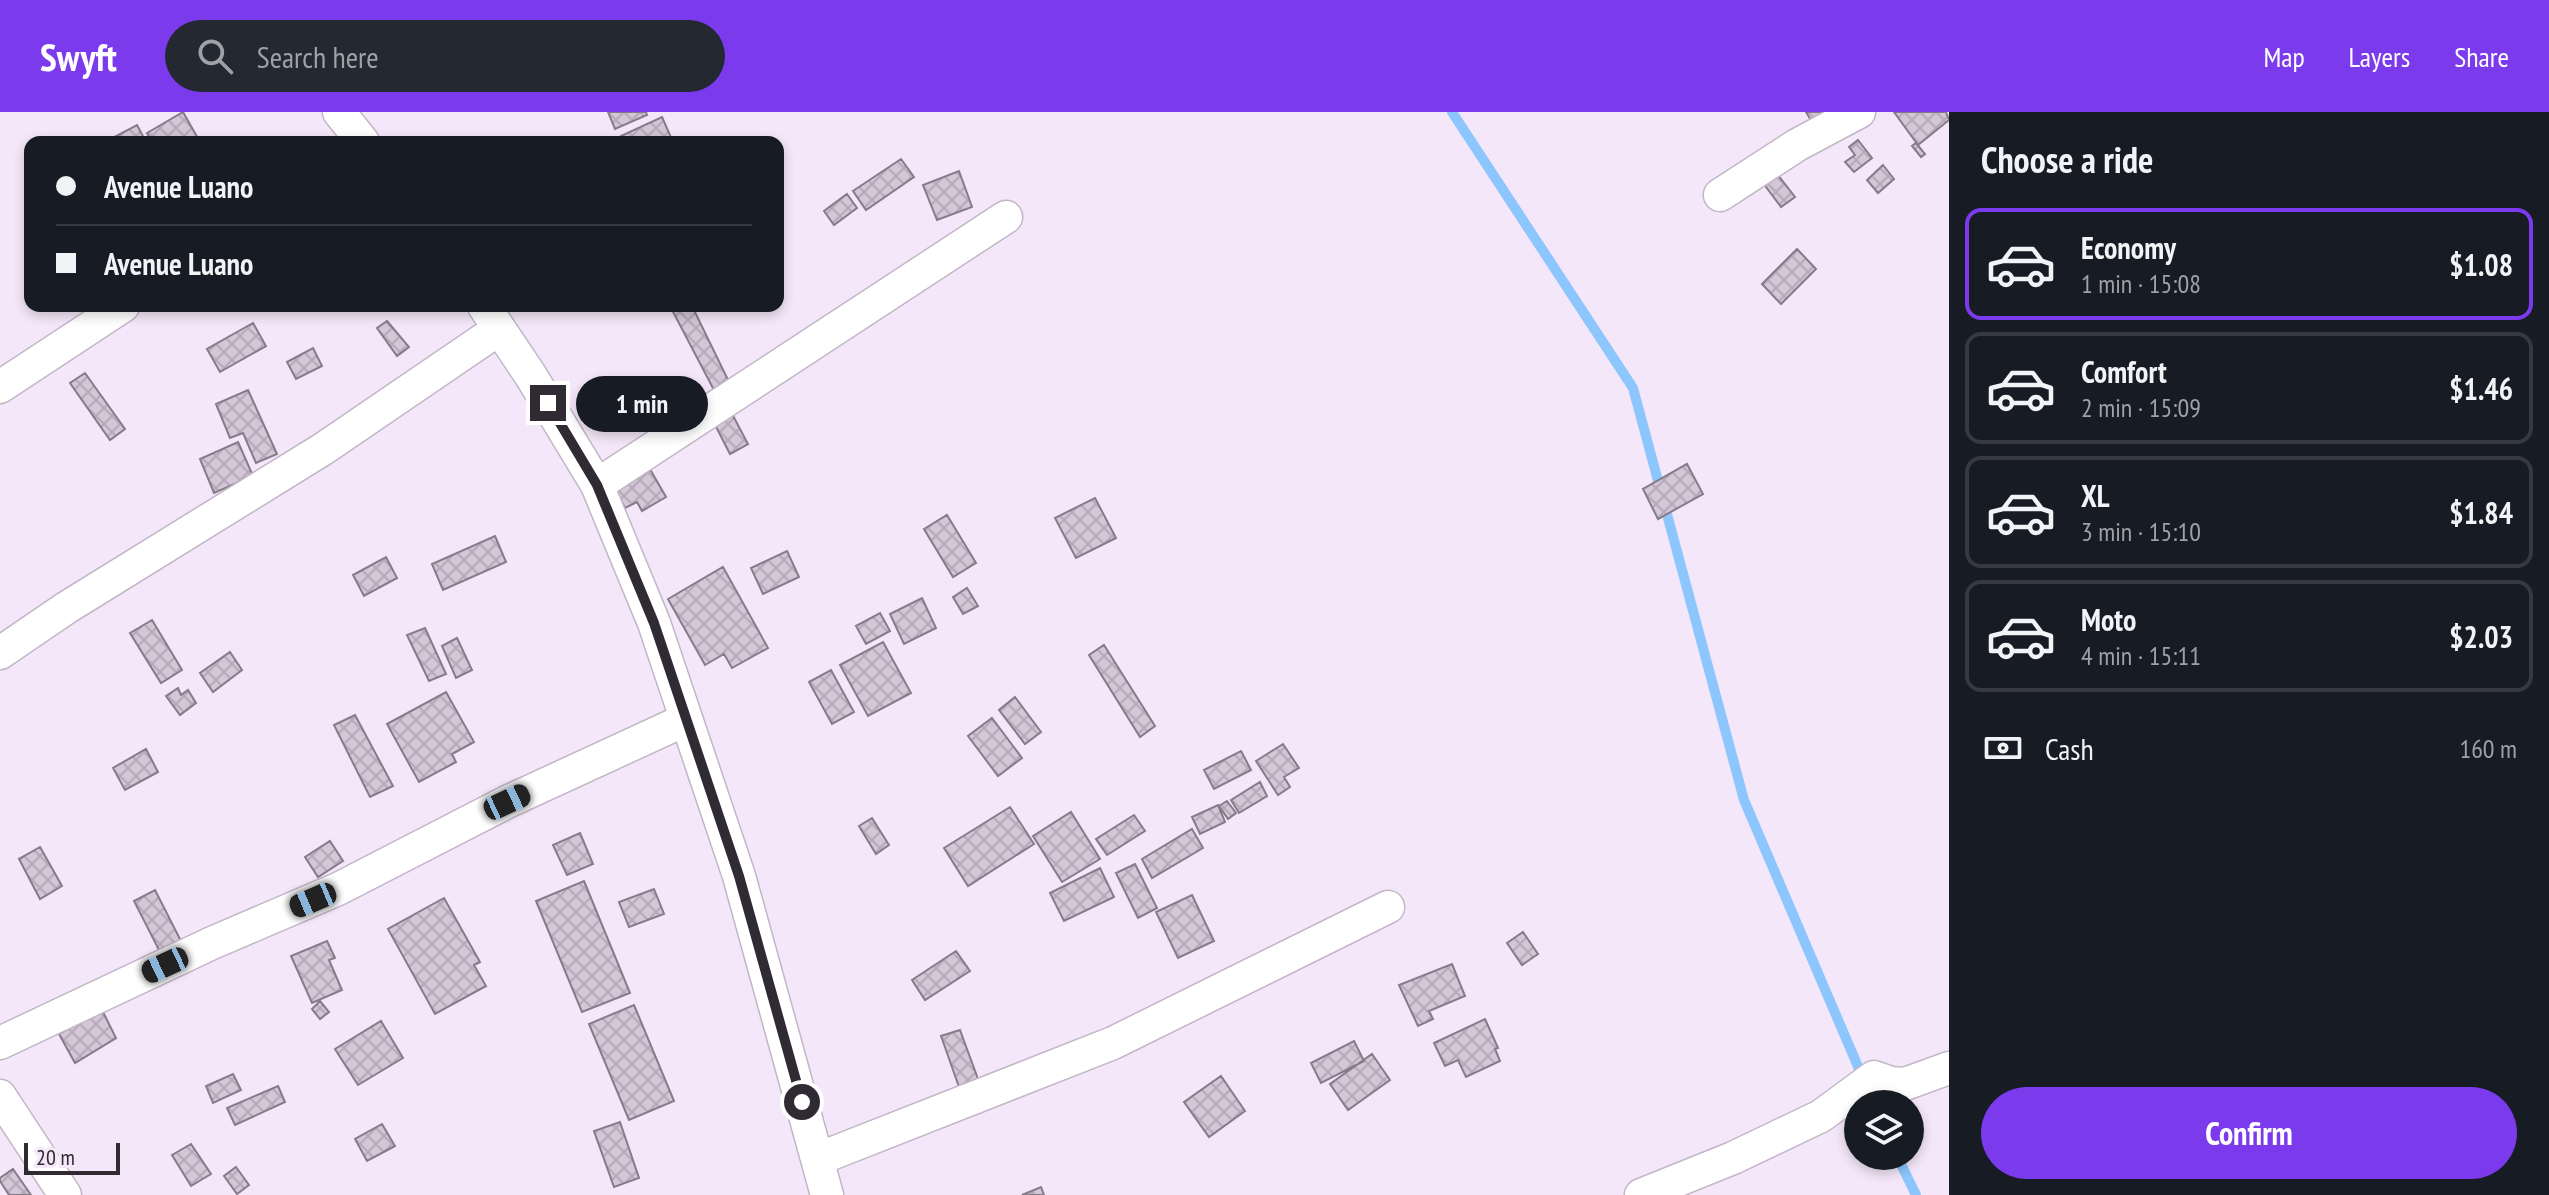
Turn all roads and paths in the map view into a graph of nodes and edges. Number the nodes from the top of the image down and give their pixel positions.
1 (339, 112) edge
2 (1859, 112) edge
3 (358, 136) edge
4 (1720, 195) dead end
5 (1006, 217) dead end
6 (114, 312) edge
7 (492, 317) edge
8 (0, 387) edge
9 (597, 485) junction
10 (0, 653) edge
11 (685, 720) junction
12 (1388, 907) dead end
13 (0, 1043) edge
14 (1949, 1068) edge
15 (0, 1096) edge
16 (818, 1159) junction
17 (65, 1195) edge
18 (827, 1195) edge
19 (1641, 1195) edge

1 - 3 street
2 - 4 street
5 - 9 street
6 - 8 street
7 - 9 street
7 - 10 street
9 - 11 street
11 - 13 street
11 - 16 street
12 - 16 street
14 - 19 street
15 - 17 street
16 - 18 street

